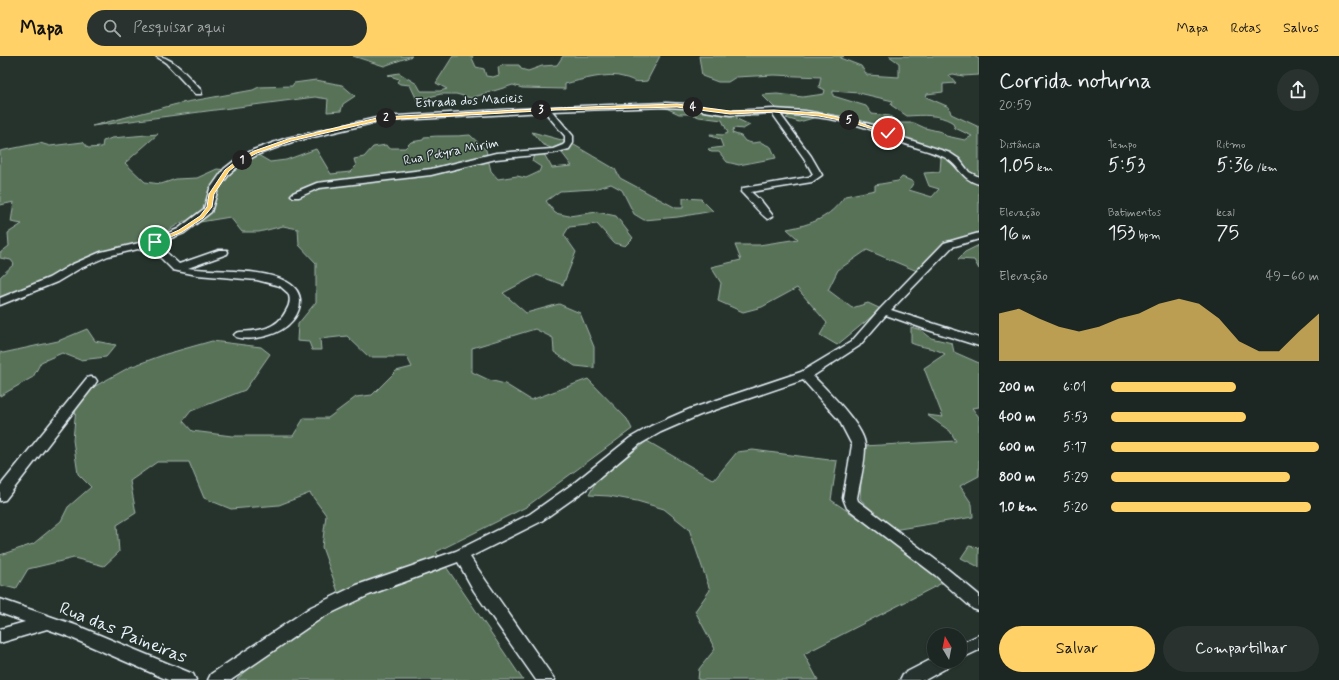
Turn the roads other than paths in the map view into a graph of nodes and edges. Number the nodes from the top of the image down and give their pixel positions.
1 (159, 56) edge
2 (198, 92) dead end
3 (547, 110) junction
4 (774, 111) junction
5 (979, 181) edge
6 (296, 195) dead end
7 (768, 216) dead end
8 (979, 236) edge
9 (139, 246) junction
10 (223, 252) dead end
11 (177, 268) junction
12 (0, 302) edge
13 (884, 311) junction
14 (240, 335) dead end
15 (979, 342) edge
16 (805, 375) junction
17 (91, 381) dead end
18 (0, 496) edge
19 (461, 555) junction
20 (979, 604) edge
21 (0, 606) edge
22 (45, 623) junction
23 (0, 636) edge
24 (979, 642) edge
25 (967, 648) edge
26 (931, 668) edge
27 (187, 680) edge
28 (217, 680) edge
29 (546, 680) edge
30 (909, 680) edge

1 - 2 street
3 - 4 street, Estrada dos Macieis
3 - 6 street, Rua Potyra Mirim
3 - 9 street, Estrada dos Macieis
4 - 5 street, Estrada dos Macieis
4 - 7 street
8 - 13 street
9 - 11 street
9 - 12 street, Estrada dos Macieis
10 - 11 street
11 - 14 street
13 - 15 street
13 - 16 street
16 - 19 street
16 - 20 street
17 - 18 street
19 - 28 street
19 - 29 street
21 - 22 street, Rua das Paineiras
22 - 23 street, Rua das Paineiras
22 - 27 street, Rua das Paineiras
24 - 25 street
26 - 30 street

